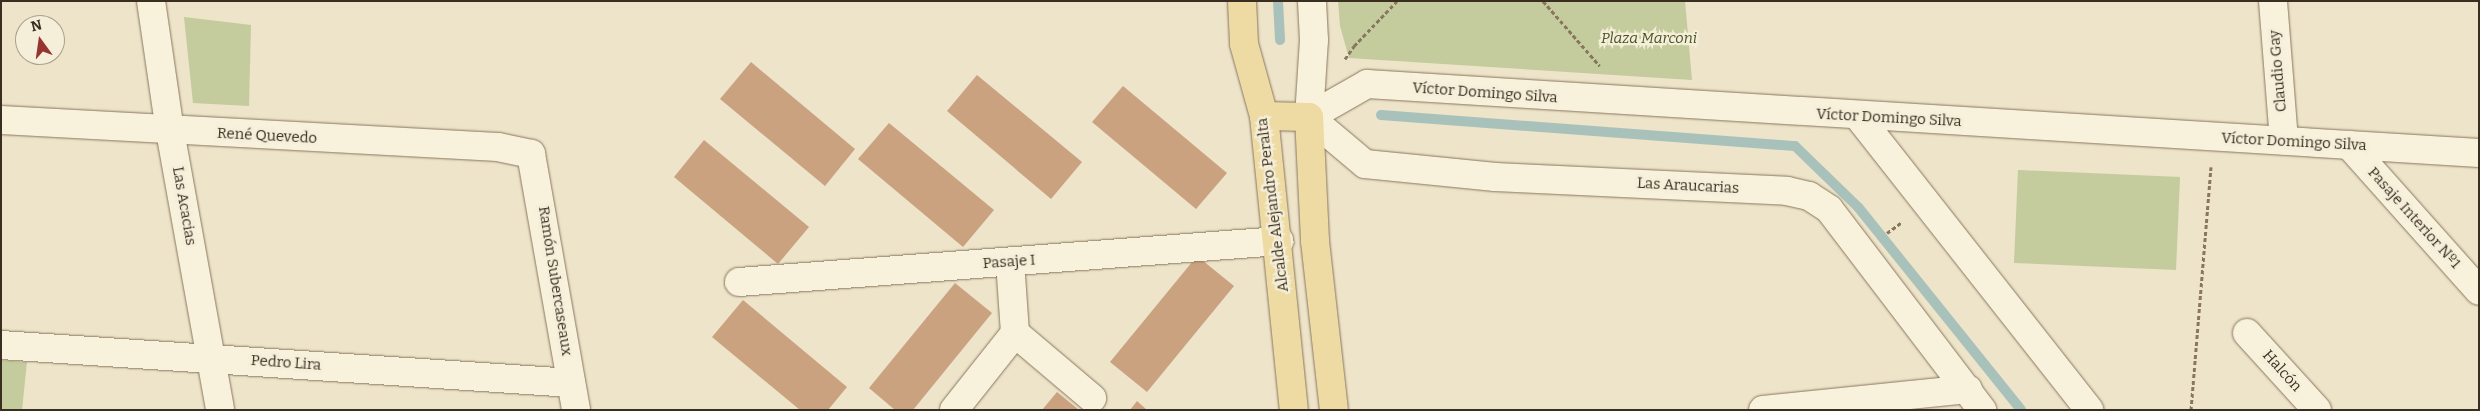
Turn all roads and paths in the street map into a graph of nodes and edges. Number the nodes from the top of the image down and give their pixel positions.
1 (151, 1) edge
2 (1242, 1) edge
3 (1312, 1) edge
4 (1543, 1) edge
5 (2273, 1) edge
6 (1632, 103) junction
7 (1264, 116) junction
8 (1858, 116) junction
9 (1308, 117) junction
10 (1, 120) edge
11 (170, 131) junction
12 (2214, 137) junction
13 (2284, 141) junction
14 (2349, 145) junction
15 (2479, 153) edge
16 (532, 154) joint
17 (1927, 203) junction
18 (1279, 242) junction
19 (1863, 252) junction
20 (1010, 262) junction
21 (739, 282) dead end
22 (2479, 291) edge
23 (1015, 333) junction
24 (2247, 333) dead end
25 (1, 345) edge
26 (211, 358) junction
27 (571, 383) junction
28 (1092, 398) dead end
29 (1975, 400) edge
30 (220, 410) edge
31 (576, 410) edge
32 (954, 410) edge
33 (1294, 410) edge
34 (1334, 410) edge
35 (1763, 410) edge
36 (2089, 410) edge
37 (2191, 410) edge
38 (2317, 410) edge

1 - 11 street, Las Acacias
2 - 7 main road, Alcalde Alejandro Peralta
3 - 9 street
4 - 6 path
5 - 13 street, Claudio Gay
6 - 8 street, Víctor Domingo Silva
6 - 9 street, Víctor Domingo Silva
7 - 9 main road
7 - 18 main road, Alcalde Alejandro Peralta
8 - 12 street, Víctor Domingo Silva
8 - 17 street
9 - 19 street, Las Araucarias
9 - 34 main road
10 - 11 street, René Quevedo
11 - 16 street, René Quevedo
11 - 26 street, Las Acacias
12 - 13 street, Víctor Domingo Silva
12 - 37 path
13 - 14 street, Víctor Domingo Silva
14 - 15 street, Víctor Domingo Silva
14 - 22 street, Pasaje Interior Nº1
16 - 27 street, Ramón Subercaseaux
17 - 19 path
17 - 36 street
18 - 20 street, Pasaje I
18 - 33 main road, Alcalde Alejandro Peralta
19 - 29 street, Las Araucarias
20 - 21 street, Pasaje I
20 - 23 street
23 - 28 street
23 - 32 street
24 - 38 street, Halcón
25 - 26 street, Pedro Lira
26 - 27 street, Pedro Lira
26 - 30 street, Las Acacias
27 - 31 street, Ramón Subercaseaux
29 - 35 street

